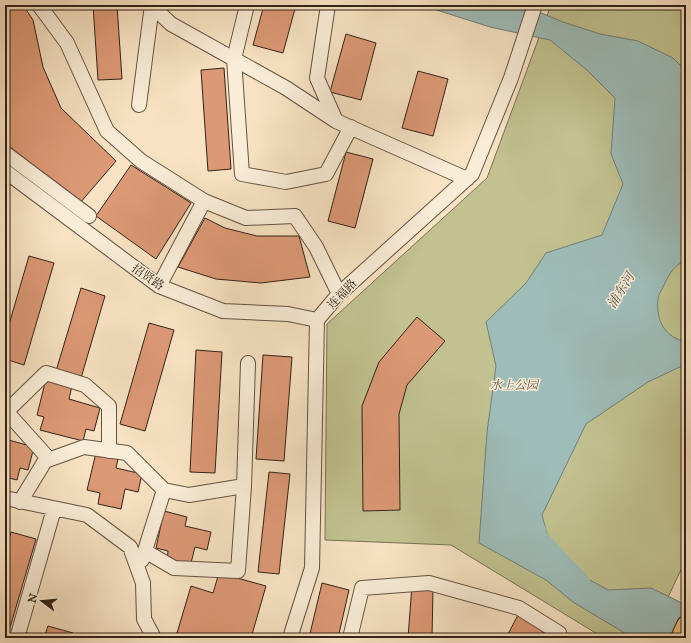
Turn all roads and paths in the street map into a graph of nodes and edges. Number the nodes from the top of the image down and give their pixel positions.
1 (39, 5) edge
2 (152, 5) edge
3 (247, 5) edge
4 (328, 5) edge
5 (535, 5) edge
6 (234, 59) junction
7 (139, 105) dead end
8 (336, 120) junction
9 (351, 127) junction
10 (5, 153) edge
11 (5, 171) edge
12 (467, 179) junction
13 (204, 201) junction
14 (89, 216) dead end
15 (159, 286) junction
16 (339, 294) junction
17 (317, 320) junction
18 (248, 363) dead end
19 (6, 410) edge
20 (109, 451) junction
21 (49, 459) junction
22 (244, 486) junction
23 (164, 490) junction
24 (5, 498) edge
25 (20, 502) junction
26 (54, 509) junction
27 (145, 551) junction
28 (139, 571) junction
29 (686, 625) edge
30 (153, 637) edge
31 (17, 638) edge
32 (290, 638) edge
33 (350, 638) edge
34 (558, 638) edge
35 (680, 638) edge

1 - 13 street
2 - 6 street
2 - 7 street
3 - 6 street
4 - 8 street
5 - 12 street, 连福路
6 - 8 street
6 - 9 street
8 - 9 street
9 - 12 street
10 - 14 street
11 - 15 street, 招贤路
12 - 16 street, 连福路
13 - 15 street
13 - 16 street
15 - 17 street, 招贤路
16 - 17 street, 连福路
17 - 32 street
18 - 22 street
19 - 20 street
19 - 21 street
20 - 21 street
20 - 23 street
21 - 25 street
22 - 23 street
22 - 27 street
23 - 27 street
24 - 25 street
25 - 26 street
26 - 28 street
26 - 31 street
27 - 28 street
28 - 30 street
29 - 35 main road
33 - 34 street

